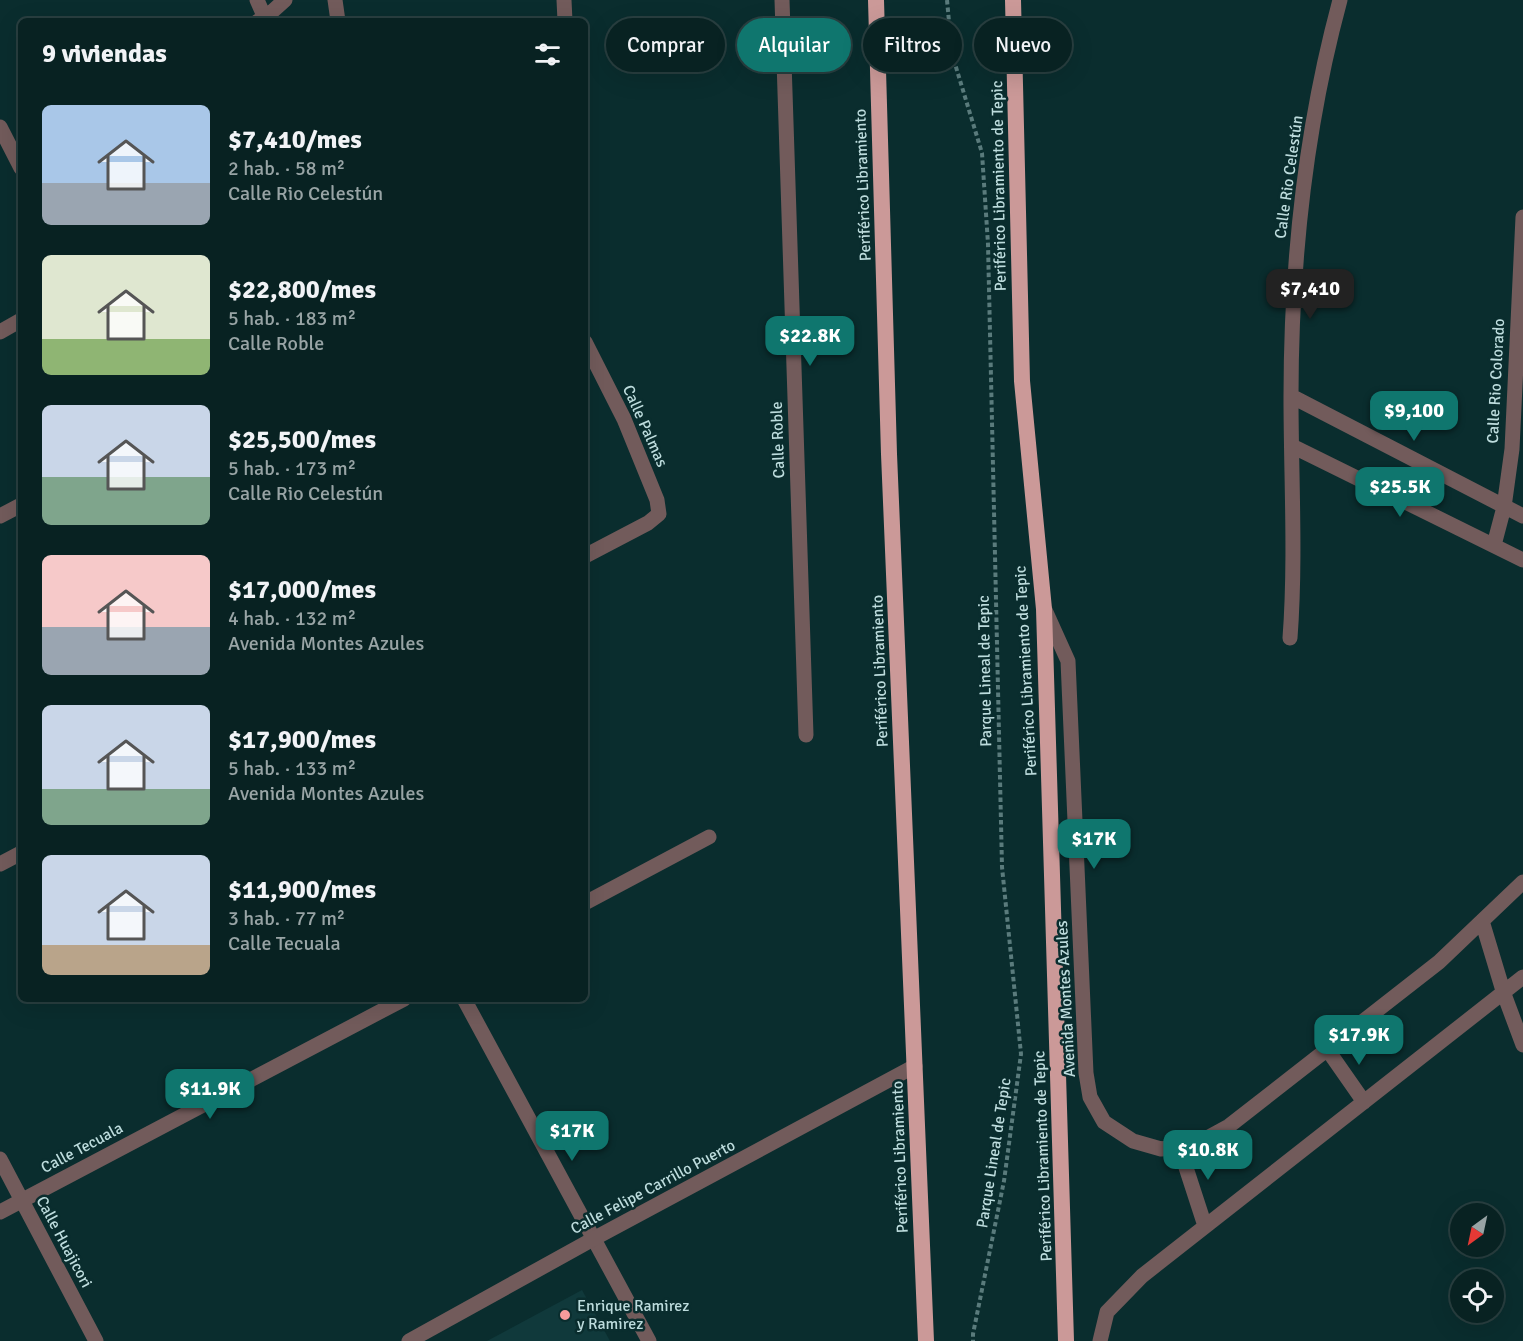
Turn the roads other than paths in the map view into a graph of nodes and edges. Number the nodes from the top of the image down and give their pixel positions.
1 (256, 0) edge
2 (285, 0) edge
3 (334, 0) edge
4 (564, 0) edge
5 (782, 0) edge
6 (876, 0) edge
7 (1013, 0) edge
8 (1340, 0) edge
9 (262, 18) edge
10 (263, 18) edge
11 (337, 18) edge
12 (565, 18) edge
13 (0, 128) edge
14 (11, 149) edge
15 (18, 162) edge
16 (1523, 217) edge
17 (18, 322) edge
18 (0, 332) edge
19 (588, 348) edge
20 (1291, 396) junction
21 (1292, 446) junction
22 (18, 507) edge
23 (1504, 507) junction
24 (0, 516) edge
25 (1523, 516) edge
26 (1494, 545) junction
27 (588, 554) edge
28 (1523, 560) edge
29 (1044, 609) junction
30 (1290, 638) dead end
31 (806, 735) dead end
32 (709, 837) dead end
33 (18, 855) edge
34 (0, 864) edge
35 (1523, 882) edge
36 (588, 901) edge
37 (1482, 921) junction
38 (1523, 977) edge
39 (1504, 994) junction
40 (398, 1002) edge
41 (466, 1002) edge
42 (1523, 1045) edge
43 (1327, 1049) junction
44 (915, 1066) junction
45 (1364, 1102) junction
46 (1179, 1146) junction
47 (0, 1159) edge
48 (22, 1201) junction
49 (0, 1212) edge
50 (1205, 1226) junction
51 (595, 1238) junction
52 (96, 1341) edge
53 (409, 1341) edge
54 (649, 1341) edge
55 (926, 1341) edge
56 (1066, 1341) edge
57 (1100, 1341) edge

1 - 9 street
2 - 10 street
3 - 11 street
4 - 12 street
5 - 31 street, Calle Roble
6 - 44 highway, Periférico Libramiento
7 - 29 highway, Periférico Libramiento de Tepic
8 - 20 street, Calle Rio Celestún
13 - 14 street
14 - 15 street
16 - 23 street, Calle Rio Colorado
17 - 18 street
19 - 27 street, Calle Palmas
20 - 21 street, Calle Rio Celestún
20 - 23 street
21 - 26 street
21 - 30 street, Calle Rio Celestún
22 - 24 street
23 - 25 street
23 - 26 street, Calle Rio Colorado
26 - 28 street
29 - 46 street, Avenida Montes Azules
29 - 56 highway, Periférico Libramiento de Tepic
32 - 36 street
33 - 34 street
35 - 37 street, Avenida Montes Azules
37 - 39 street
37 - 43 street, Avenida Montes Azules
38 - 39 street
39 - 42 street
39 - 45 street
40 - 48 street, Calle Tecuala
41 - 51 street
43 - 45 street
43 - 46 street, Avenida Montes Azules
44 - 51 street, Calle Felipe Carrillo Puerto
44 - 55 highway, Periférico Libramiento
45 - 50 street
46 - 50 street
47 - 48 street, Calle Huajicori
48 - 49 street, Calle Tecuala
48 - 52 street, Calle Huajicori
50 - 57 street
51 - 53 street, Calle Felipe Carrillo Puerto
51 - 54 street

